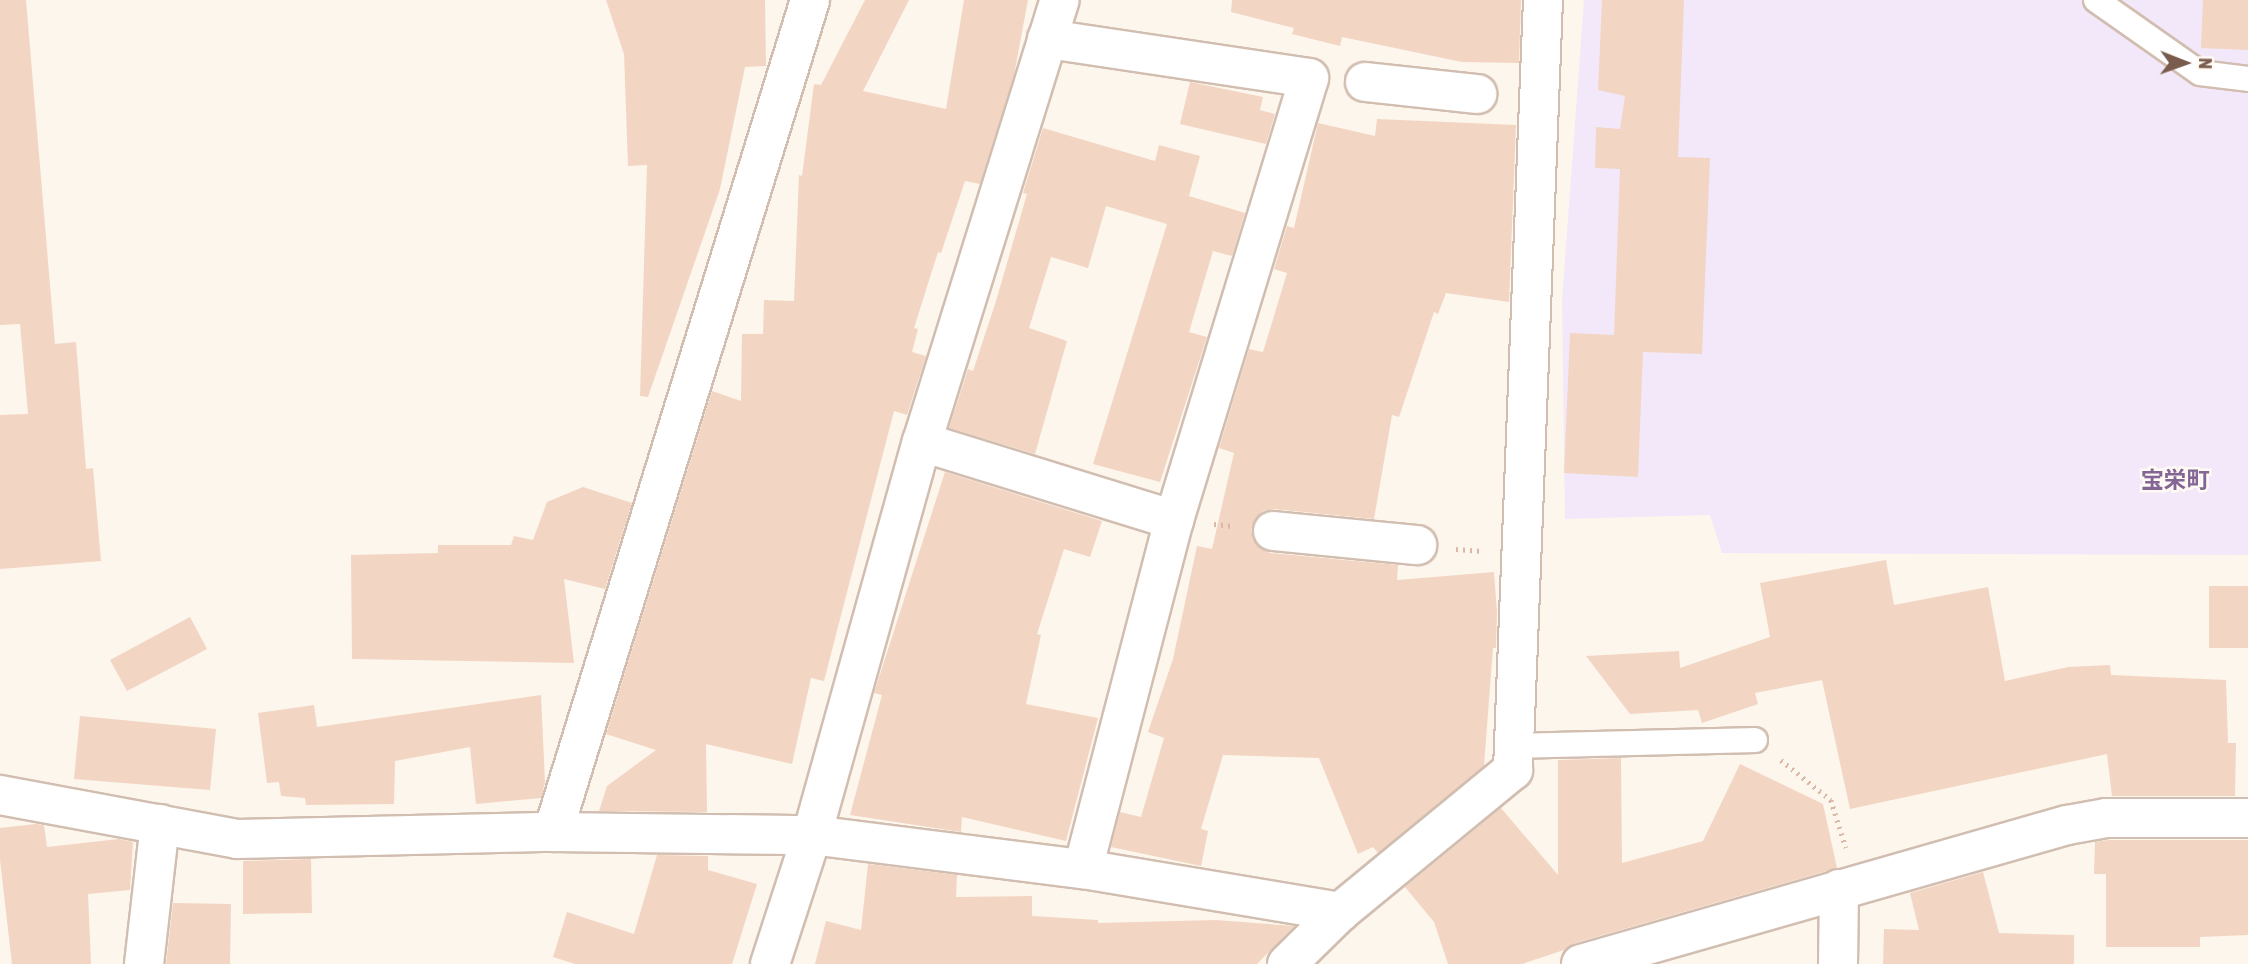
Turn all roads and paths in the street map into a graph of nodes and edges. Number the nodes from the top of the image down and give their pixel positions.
1 (810, 0) edge
2 (1060, 0) edge
3 (1542, 0) edge
4 (2096, 0) edge
5 (1047, 39) junction
6 (2248, 79) edge
7 (1365, 82) dead end
8 (1477, 94) dead end
9 (922, 442) junction
10 (1174, 520) junction
11 (1273, 531) joint
12 (1417, 545) joint
13 (1522, 555) junction
14 (1755, 740) joint
15 (1514, 746) junction
16 (0, 794) edge
17 (2248, 818) edge
18 (160, 824) junction
19 (554, 832) junction
20 (812, 835) junction
21 (1083, 869) junction
22 (1848, 887) junction
23 (1340, 912) junction
24 (144, 964) edge
25 (770, 964) edge
26 (1287, 964) edge
27 (1581, 964) edge
28 (1838, 964) edge

1 - 19 street
2 - 5 street
3 - 13 street
4 - 6 lane
5 - 9 street
5 - 10 street
7 - 8 street
9 - 10 street
9 - 20 street
10 - 11 path
10 - 21 street
11 - 12 street
12 - 13 path
13 - 15 street
14 - 15 lane
14 - 22 path
15 - 23 street
16 - 18 street
17 - 22 street
18 - 19 street
18 - 24 street
19 - 20 street
20 - 21 street
20 - 25 street
21 - 23 street
22 - 27 street
22 - 28 street
23 - 26 street

